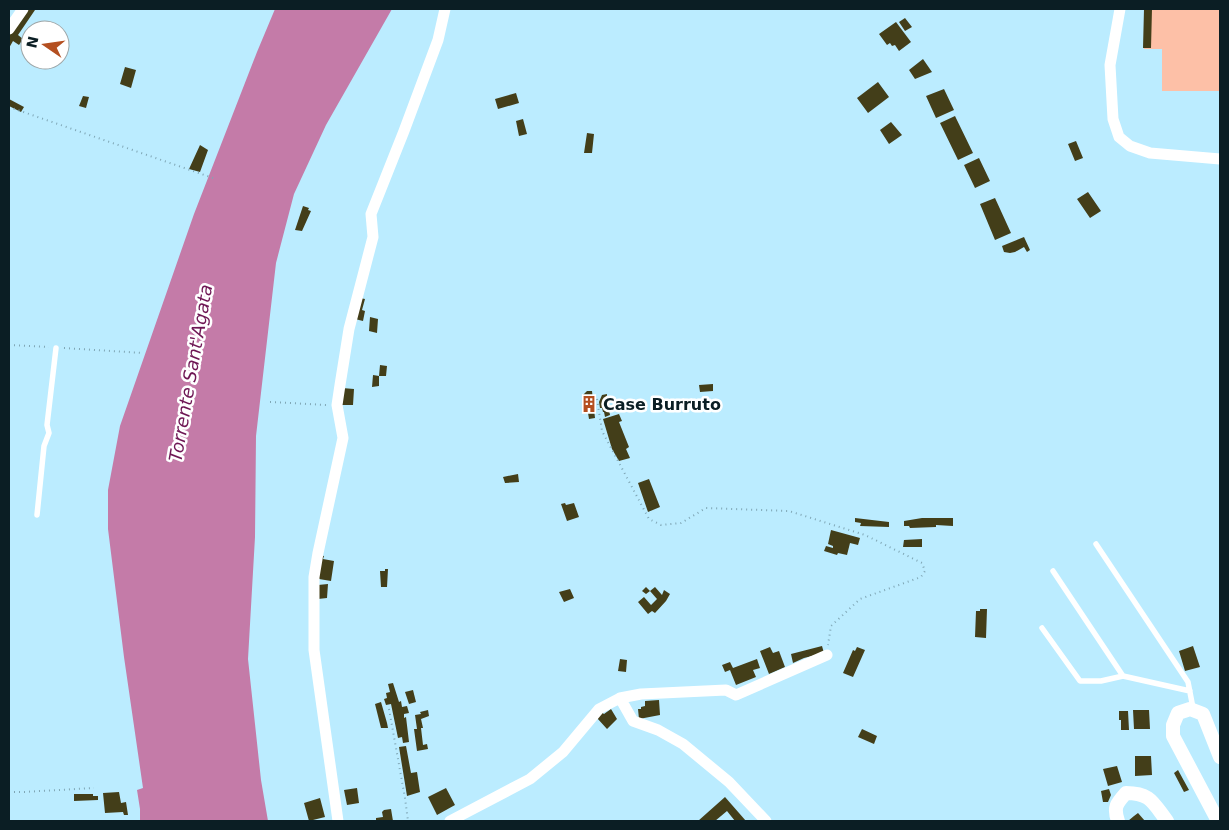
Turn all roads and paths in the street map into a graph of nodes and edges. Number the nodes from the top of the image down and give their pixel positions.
1 (23, 9) edge
2 (445, 9) edge
3 (1120, 9) edge
4 (9, 29) edge
5 (9, 107) edge
6 (1220, 159) edge
7 (213, 178) dead end
8 (9, 345) edge
9 (56, 348) junction
10 (143, 353) dead end
11 (597, 399) dead end
12 (270, 402) dead end
13 (337, 405) junction
14 (37, 515) dead end
15 (1096, 544) dead end
16 (1053, 571) dead end
17 (1042, 628) dead end
18 (827, 655) joint
19 (1122, 676) junction
20 (1190, 691) junction
21 (620, 698) junction
22 (389, 709) dead end
23 (1193, 710) junction
24 (1220, 757) edge
25 (94, 788) dead end
26 (9, 792) edge
27 (338, 821) edge
28 (408, 821) edge
29 (450, 821) edge
30 (766, 821) edge
31 (1118, 821) edge
32 (1167, 821) edge
33 (1218, 821) edge

1 - 4 street
2 - 13 street
3 - 6 street
5 - 7 path
8 - 9 path
9 - 10 path
9 - 14 lane
11 - 18 path
12 - 13 path
13 - 27 street
15 - 20 lane
16 - 19 lane
17 - 19 lane
18 - 21 street
19 - 20 lane
20 - 23 lane
21 - 29 street
21 - 30 street
22 - 28 path
23 - 24 street
23 - 33 street
25 - 26 path
31 - 32 street

